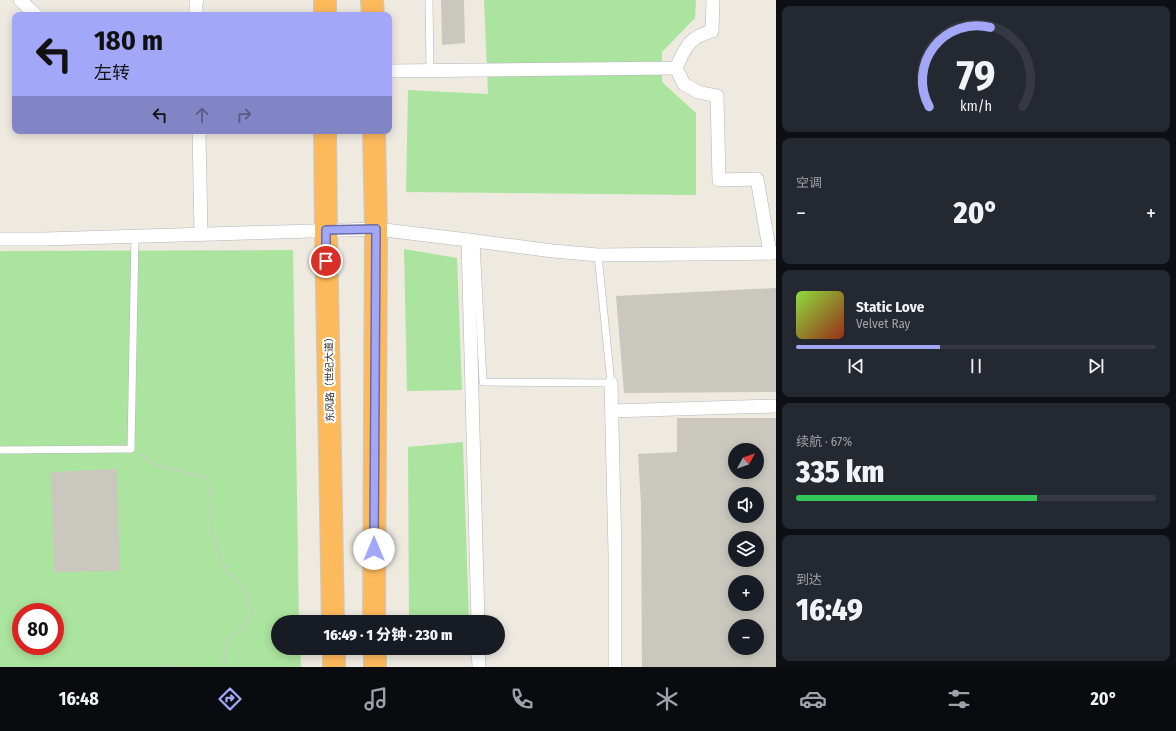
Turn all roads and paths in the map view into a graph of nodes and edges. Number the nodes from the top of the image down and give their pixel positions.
1 (20, 0) edge
2 (197, 0) edge
3 (325, 0) edge
4 (372, 0) edge
5 (429, 0) edge
6 (713, 0) edge
7 (33, 12) edge
8 (196, 12) edge
9 (325, 12) edge
10 (372, 12) edge
11 (676, 68) junction
12 (392, 71) edge
13 (430, 71) junction
14 (199, 134) edge
15 (325, 134) edge
16 (374, 134) edge
17 (376, 229) junction
18 (326, 230) junction
19 (201, 234) junction
20 (135, 236) junction
21 (0, 239) edge
22 (472, 240) junction
23 (773, 253) edge
24 (598, 255) junction
25 (611, 383) junction
26 (776, 406) edge
27 (612, 411) junction
28 (131, 449) junction
29 (0, 450) edge
30 (333, 615) edge
31 (374, 615) edge
32 (478, 615) edge
33 (334, 655) edge
34 (374, 655) edge
35 (478, 655) edge
36 (156, 667) edge
37 (183, 667) edge
38 (224, 667) edge
39 (334, 667) edge
40 (375, 667) edge
41 (479, 667) edge
42 (615, 667) edge

1 - 7 street
2 - 8 street
3 - 9 highway
4 - 10 highway
5 - 13 lane
6 - 11 street
11 - 13 street
11 - 23 street
12 - 13 street
14 - 19 street
15 - 18 highway, 东风路（世纪大道）
16 - 17 highway
17 - 18 street
17 - 22 street
17 - 31 highway
18 - 19 street
18 - 30 highway, 东风路（世纪大道）
19 - 20 street
20 - 21 street
20 - 28 lane
22 - 24 street
22 - 25 lane
22 - 32 street
23 - 24 street
24 - 25 lane
25 - 27 street
26 - 27 street
27 - 42 street
28 - 29 lane
28 - 38 path
33 - 39 highway
34 - 40 highway
35 - 41 street
36 - 37 path

